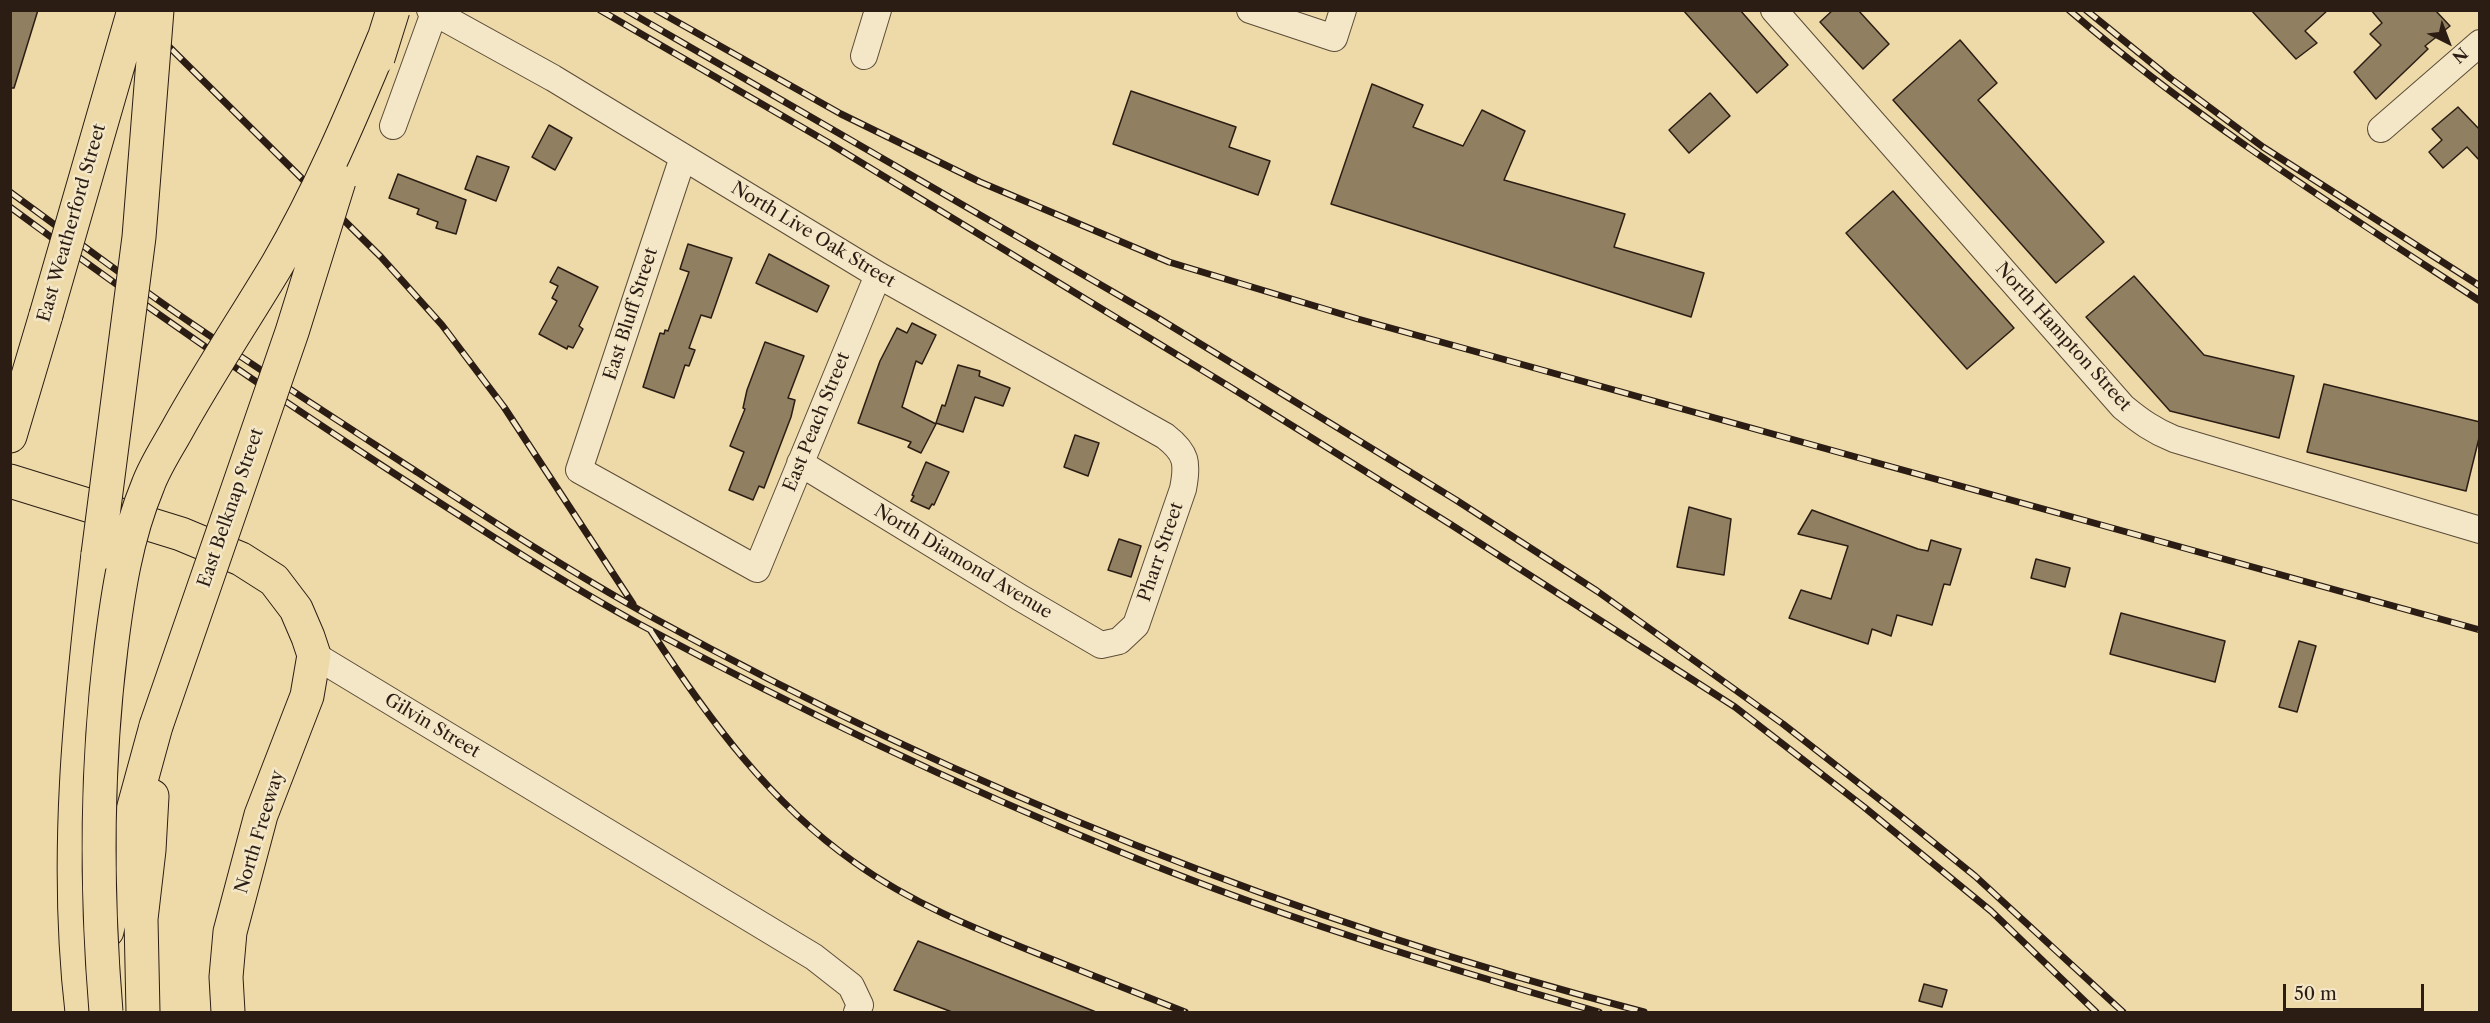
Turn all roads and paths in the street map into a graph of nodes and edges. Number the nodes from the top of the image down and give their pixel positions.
1 (134, 10) edge
2 (157, 10) edge
3 (878, 10) edge
4 (1250, 10) edge
5 (1343, 10) edge
6 (1774, 10) edge
7 (432, 12) edge
8 (388, 24) edge
9 (2480, 43) edge
10 (864, 56) dead end
11 (393, 126) dead end
12 (2381, 129) dead end
13 (683, 158) junction
14 (878, 274) junction
15 (46, 315) junction
16 (10, 359) edge
17 (10, 436) edge
18 (801, 463) junction
19 (1187, 466) joint
20 (10, 481) edge
21 (2480, 530) edge
22 (757, 569) joint
23 (1126, 634) joint
24 (314, 655) junction
25 (156, 726) junction
26 (857, 1006) edge
27 (82, 1012) edge
28 (95, 1012) edge
29 (106, 1012) edge
30 (143, 1012) edge
31 (228, 1012) edge

1 - 15 main road, East Weatherford Street, bridge
2 - 27 main road, bridge
3 - 10 street
4 - 5 street
6 - 21 street, North Hampton Street
7 - 11 street
7 - 13 street, North Live Oak Street
8 - 25 main road, East Belknap Street, bridge
8 - 29 main road, bridge
9 - 12 street
13 - 14 street, North Live Oak Street
13 - 22 street, East Bluff Street
14 - 18 street, East Peach Street
14 - 19 street, North Live Oak Street
15 - 16 main road
15 - 17 main road, East Weatherford Street
18 - 22 street, East Peach Street
18 - 23 street, North Diamond Avenue
19 - 23 street, Pharr Street
20 - 24 main road
24 - 26 street, Gilvin Street
24 - 31 main road, North Freeway
25 - 28 main road, East Belknap Street
25 - 30 main road

